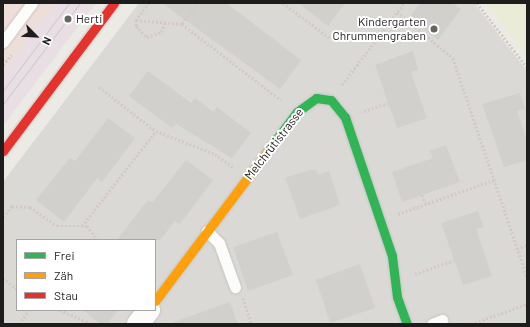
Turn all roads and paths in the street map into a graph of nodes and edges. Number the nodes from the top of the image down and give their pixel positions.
1 (32, 3) edge
2 (114, 3) edge
3 (149, 3) edge
4 (198, 3) edge
5 (283, 3) edge
6 (404, 3) edge
7 (477, 3) edge
8 (397, 12) junction
9 (136, 20) junction
10 (165, 23) junction
11 (182, 24) junction
12 (330, 38) dead end
13 (3, 42) edge
14 (527, 67) edge
15 (99, 88) dead end
16 (331, 100) junction
17 (285, 103) dead end
18 (388, 103) dead end
19 (360, 113) dead end
20 (156, 131) junction
21 (3, 151) edge
22 (228, 164) dead end
23 (494, 180) junction
24 (422, 195) dead end
25 (426, 204) junction
26 (3, 216) edge
27 (395, 216) dead end
28 (82, 226) junction
29 (207, 231) junction
30 (97, 239) edge
31 (527, 245) edge
32 (517, 249) junction
33 (454, 260) dead end
34 (415, 274) dead end
35 (527, 277) edge
36 (3, 278) edge
37 (234, 287) joint
38 (16, 288) edge
39 (156, 301) edge
40 (527, 304) edge
41 (28, 311) edge
42 (62, 311) edge
43 (148, 311) edge
44 (18, 324) edge
45 (92, 324) edge
46 (138, 324) edge
47 (252, 324) edge
48 (407, 324) edge
49 (471, 324) edge

1 - 13 lane
2 - 21 street
3 - 9 path
4 - 11 path
5 - 12 path
6 - 8 path
7 - 14 path
8 - 16 path
8 - 23 path
9 - 10 path
9 - 10 path
10 - 11 path
11 - 17 path
15 - 20 path
16 - 29 street, Melchrütistrasse
16 - 48 street
18 - 19 path
20 - 22 path
20 - 28 path
23 - 25 path
23 - 32 path
24 - 25 path
25 - 27 path
26 - 28 path
28 - 30 path
29 - 37 lane
29 - 39 street, Melchrütistrasse
31 - 32 path
32 - 35 path
33 - 34 path
36 - 38 path
37 - 47 path
40 - 49 path
41 - 44 path
42 - 45 path
43 - 46 street

